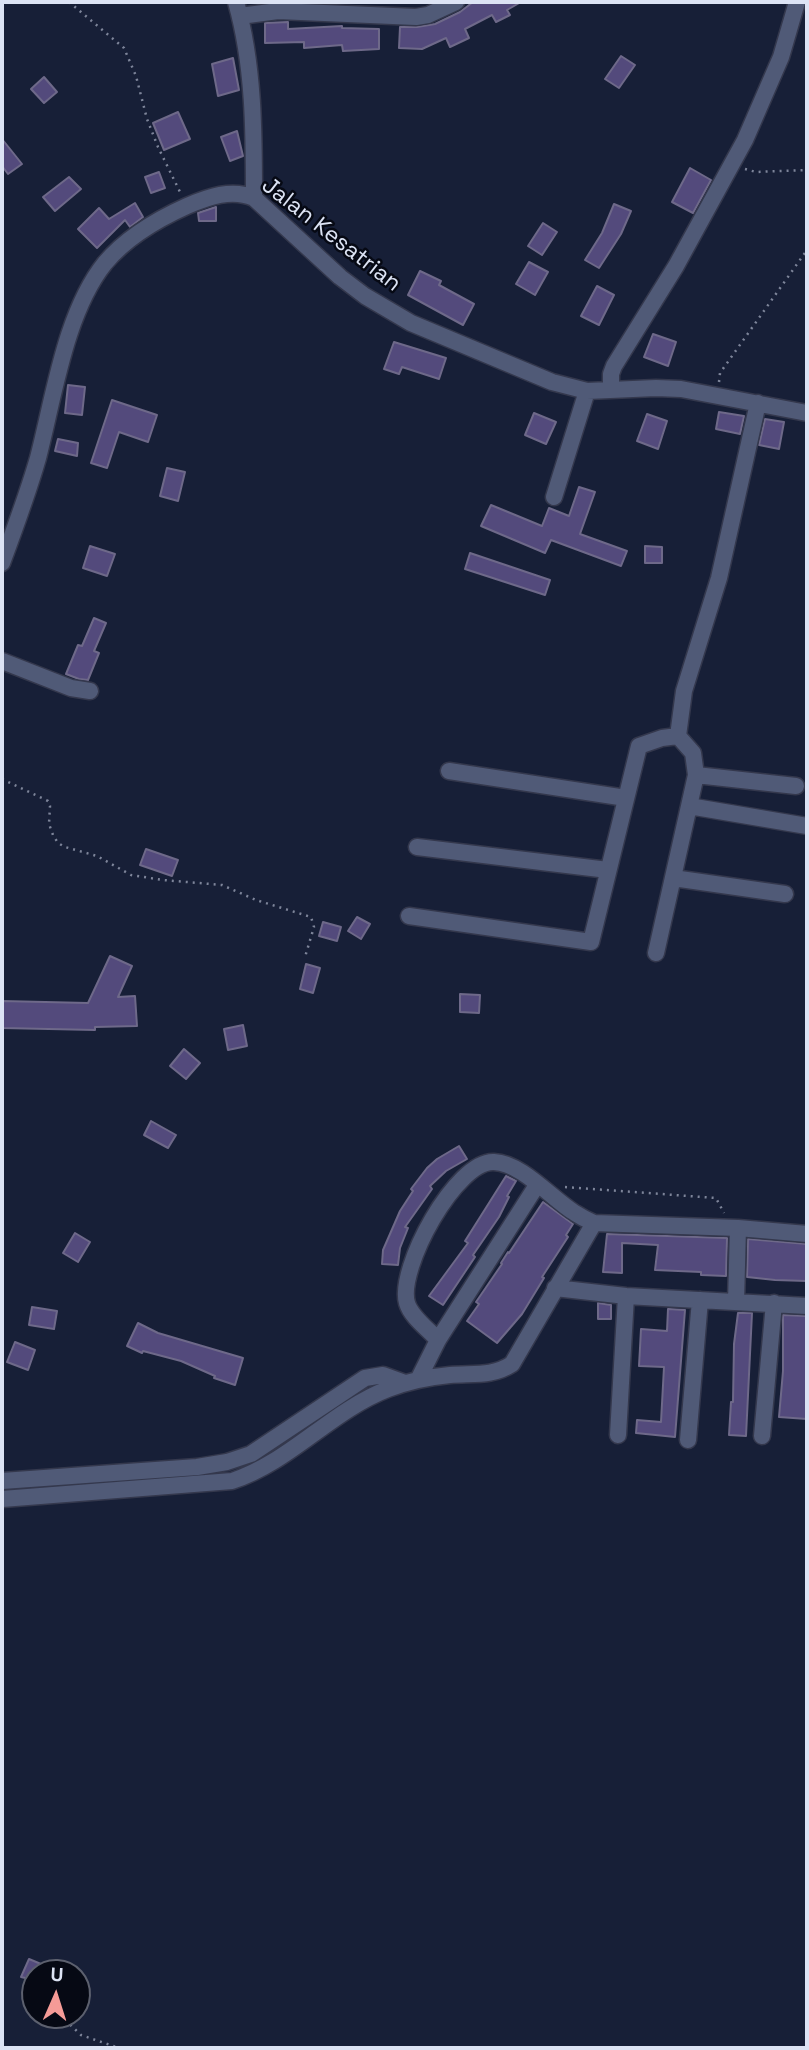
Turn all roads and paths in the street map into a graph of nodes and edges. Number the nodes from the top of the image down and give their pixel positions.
1 (69, 2) edge
2 (456, 2) edge
3 (797, 2) edge
4 (238, 9) edge
5 (732, 164) junction
6 (807, 170) edge
7 (254, 198) junction
8 (187, 206) junction
9 (807, 250) edge
10 (611, 390) junction
11 (587, 391) junction
12 (725, 397) junction
13 (758, 403) junction
14 (807, 413) edge
15 (554, 497) dead end
16 (2, 563) edge
17 (2, 661) edge
18 (90, 691) dead end
19 (678, 736) junction
20 (449, 771) dead end
21 (696, 775) junction
22 (2, 779) edge
23 (796, 786) dead end
24 (626, 798) junction
25 (689, 806) junction
26 (807, 825) edge
27 (416, 848) dead end
28 (608, 870) junction
29 (673, 878) junction
30 (785, 894) dead end
31 (409, 916) dead end
32 (656, 953) dead end
33 (305, 957) dead end
34 (537, 1185) junction
35 (565, 1187) dead end
36 (594, 1223) junction
37 (735, 1228) junction
38 (807, 1234) edge
39 (555, 1288) junction
40 (626, 1296) junction
41 (700, 1300) junction
42 (736, 1302) junction
43 (774, 1303) junction
44 (807, 1306) edge
45 (438, 1340) junction
46 (412, 1381) junction
47 (618, 1435) dead end
48 (762, 1436) dead end
49 (688, 1440) dead end
50 (2, 1481) edge
51 (2, 1499) edge
52 (75, 2029) edge
53 (119, 2048) edge

1 - 8 path
2 - 4 street
3 - 5 street
4 - 7 street
5 - 6 path
5 - 10 street
7 - 8 street, Jalan Kesatrian
7 - 11 street, Jalan Kesatrian
8 - 16 street, Jalan Kesatrian
9 - 12 path
10 - 11 street, Jalan Kesatrian
10 - 12 street, Jalan Kesatrian
11 - 15 street
12 - 13 street, Jalan Kesatrian
13 - 14 street, Jalan Kesatrian
13 - 19 street
17 - 18 street
19 - 21 street
19 - 24 street
20 - 24 street
21 - 23 street
21 - 25 street
22 - 33 path
24 - 28 street
25 - 26 street
25 - 29 street
27 - 28 street
28 - 31 street
29 - 30 street
29 - 32 street
34 - 36 street
34 - 45 street
34 - 45 street
35 - 37 path
36 - 37 street
36 - 39 street
37 - 38 street
37 - 42 street
39 - 40 street
39 - 46 street
40 - 41 street
40 - 47 street
41 - 42 street
41 - 49 street
42 - 43 street
43 - 44 street
43 - 48 street
45 - 46 street
46 - 50 street
46 - 51 street
52 - 53 path

